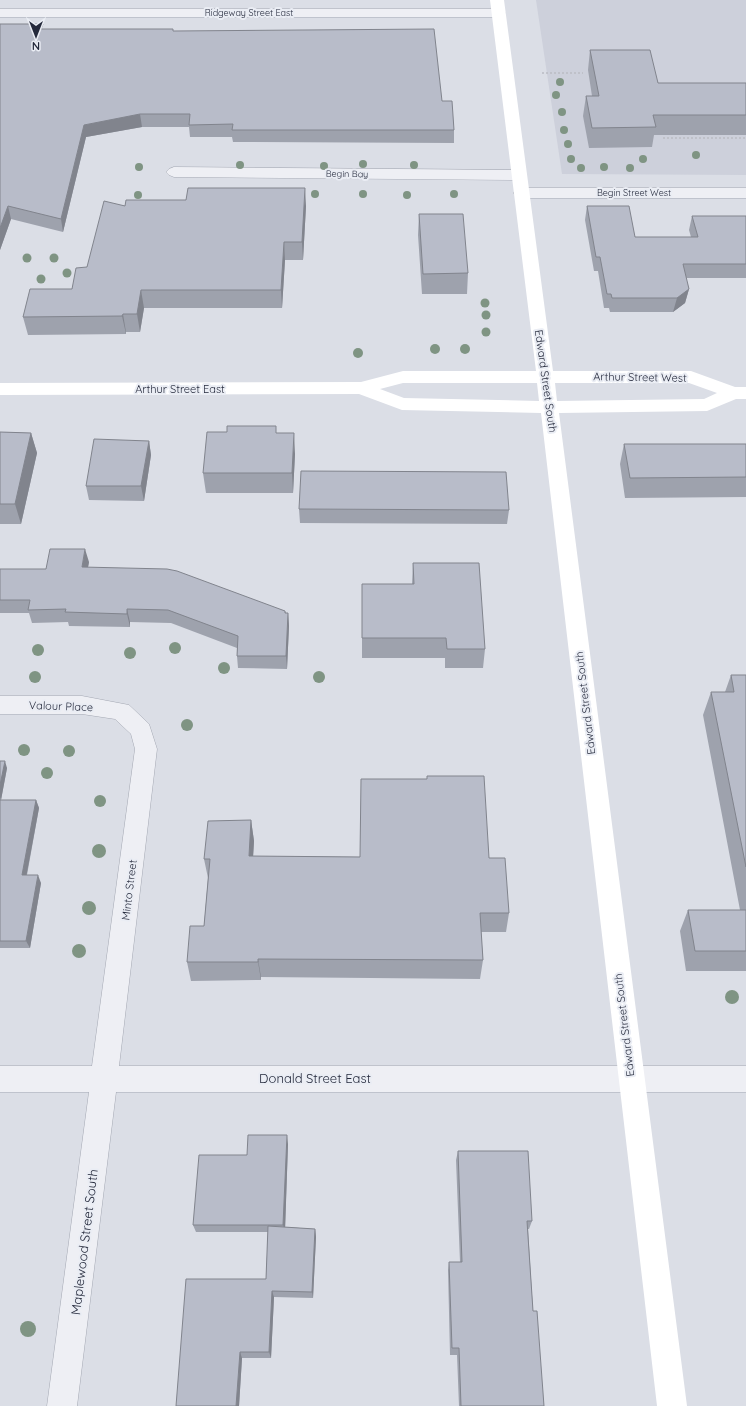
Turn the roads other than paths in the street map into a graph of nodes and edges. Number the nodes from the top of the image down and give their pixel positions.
1 (498, 7) edge
2 (0, 13) edge
3 (174, 172) dead end
4 (519, 175) junction
5 (521, 193) junction
6 (746, 193) edge
7 (545, 377) junction
8 (360, 388) junction
9 (0, 390) edge
10 (740, 393) edge
11 (550, 407) junction
12 (0, 705) edge
13 (121, 711) joint
14 (105, 1078) junction
15 (631, 1078) junction
16 (0, 1079) edge
17 (746, 1080) edge
18 (62, 1406) edge
19 (672, 1406) edge

1 - 2 street, Ridgeway Street East
1 - 4 main road, Edward Street South
3 - 4 street, Begin Bay
4 - 5 main road, Edward Street South
5 - 6 street, Begin Street West
5 - 7 main road, Edward Street South
7 - 8 main road, Arthur Street East
7 - 10 main road, Arthur Street West
7 - 11 main road, Edward Street South
8 - 9 main road, Arthur Street East
8 - 11 main road, Arthur Street East
10 - 11 main road, Arthur Street West
11 - 15 main road, Edward Street South
12 - 13 street, Valour Place
13 - 14 street, Minto Street
14 - 15 street, Donald Street East
14 - 16 street, Donald Street East
14 - 18 street, Maplewood Street South
15 - 17 street, Donald Street East
15 - 19 main road, Edward Street South

